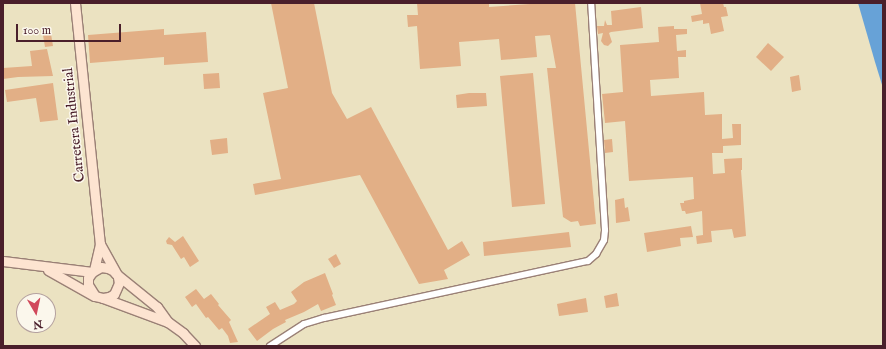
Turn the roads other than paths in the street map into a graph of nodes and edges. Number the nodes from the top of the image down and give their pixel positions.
1 (75, 3) edge
2 (590, 3) edge
3 (100, 244) junction
4 (3, 262) edge
5 (45, 268) junction
6 (93, 271) junction
7 (114, 272) junction
8 (99, 297) junction
9 (168, 322) junction
10 (195, 346) edge
11 (270, 346) edge

1 - 3 main road, Carretera Industrial
2 - 11 street
3 - 6 main road, Carretera Industrial
3 - 7 main road, Carretera Industrial
4 - 5 main road
5 - 6 main road
5 - 8 main road
6 - 7 main road
6 - 8 main road
7 - 8 main road
7 - 9 main road
8 - 9 main road
9 - 10 main road

